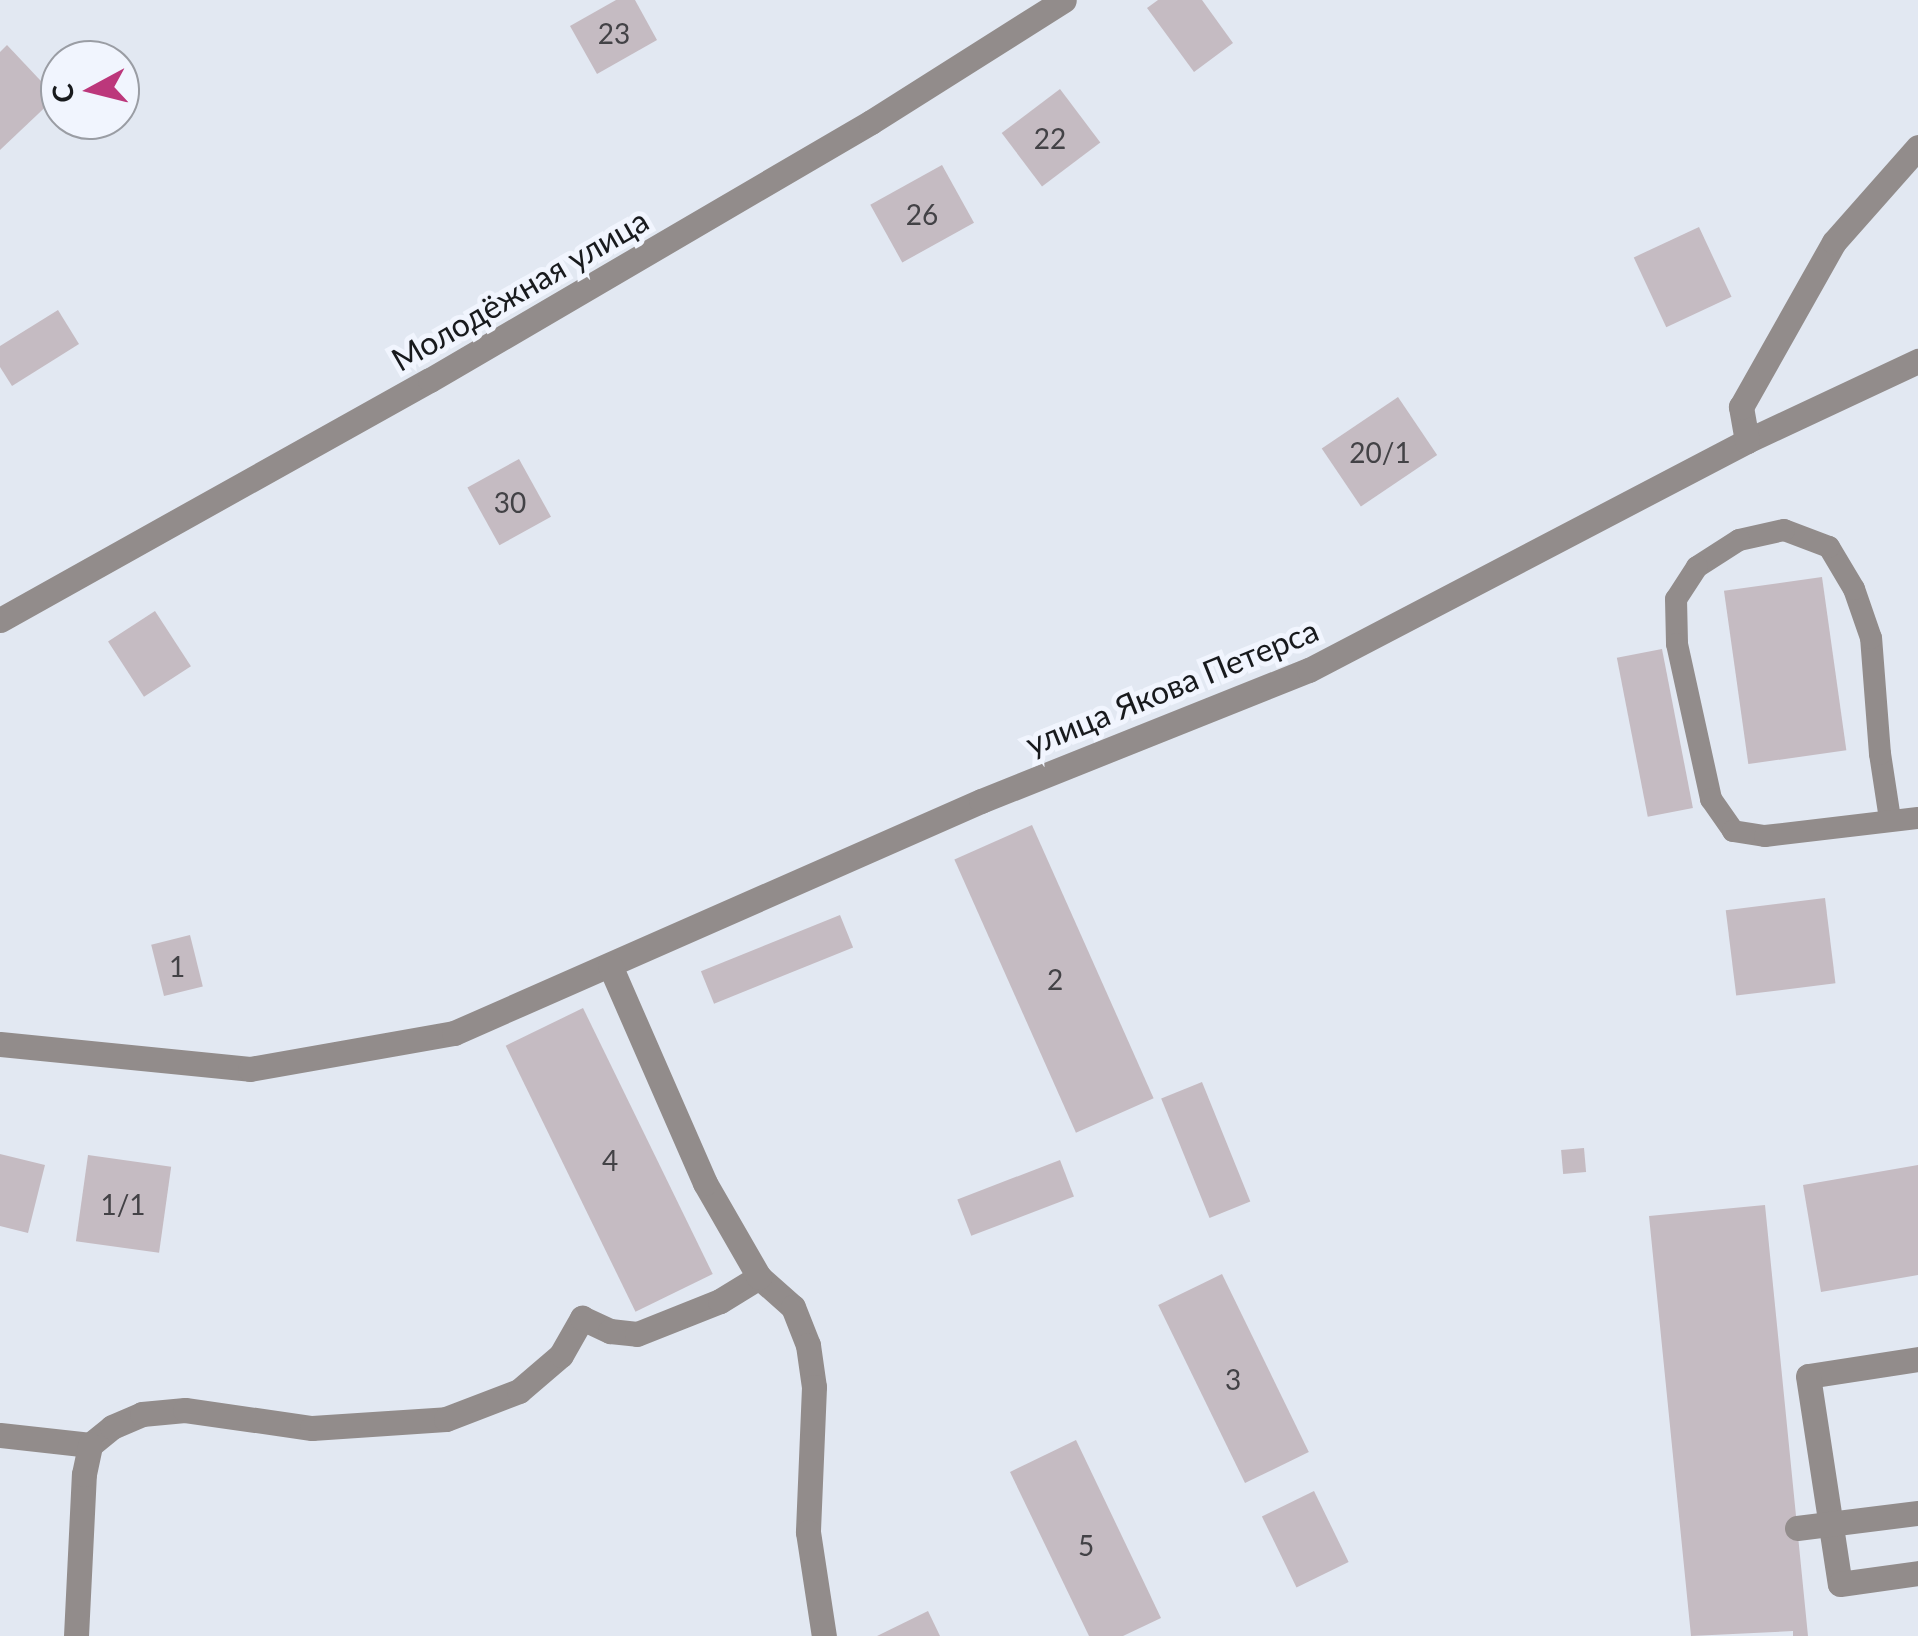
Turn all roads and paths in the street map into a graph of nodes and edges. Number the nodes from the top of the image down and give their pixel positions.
1 (1064, 0) edge
2 (1918, 147) edge
3 (1918, 361) edge
4 (1747, 441) junction
5 (0, 620) edge
6 (1918, 818) edge
7 (1890, 819) junction
8 (610, 966) junction
9 (0, 1044) edge
10 (759, 1277) junction
11 (1918, 1359) edge
12 (0, 1435) edge
13 (90, 1445) junction
14 (1918, 1514) edge
15 (1830, 1524) junction
16 (1797, 1528) dead end
17 (1918, 1573) edge
18 (76, 1636) edge
19 (824, 1636) edge

1 - 5 street, Молодёжная улица
2 - 4 street
3 - 4 street, улица Якова Петерса
4 - 8 street, улица Якова Петерса
6 - 7 lane
7 - 7 lane
8 - 9 street, улица Якова Петерса
8 - 10 street
10 - 13 street
10 - 19 street
11 - 15 street
12 - 13 street
13 - 18 street
14 - 15 street
15 - 16 street
15 - 17 street

